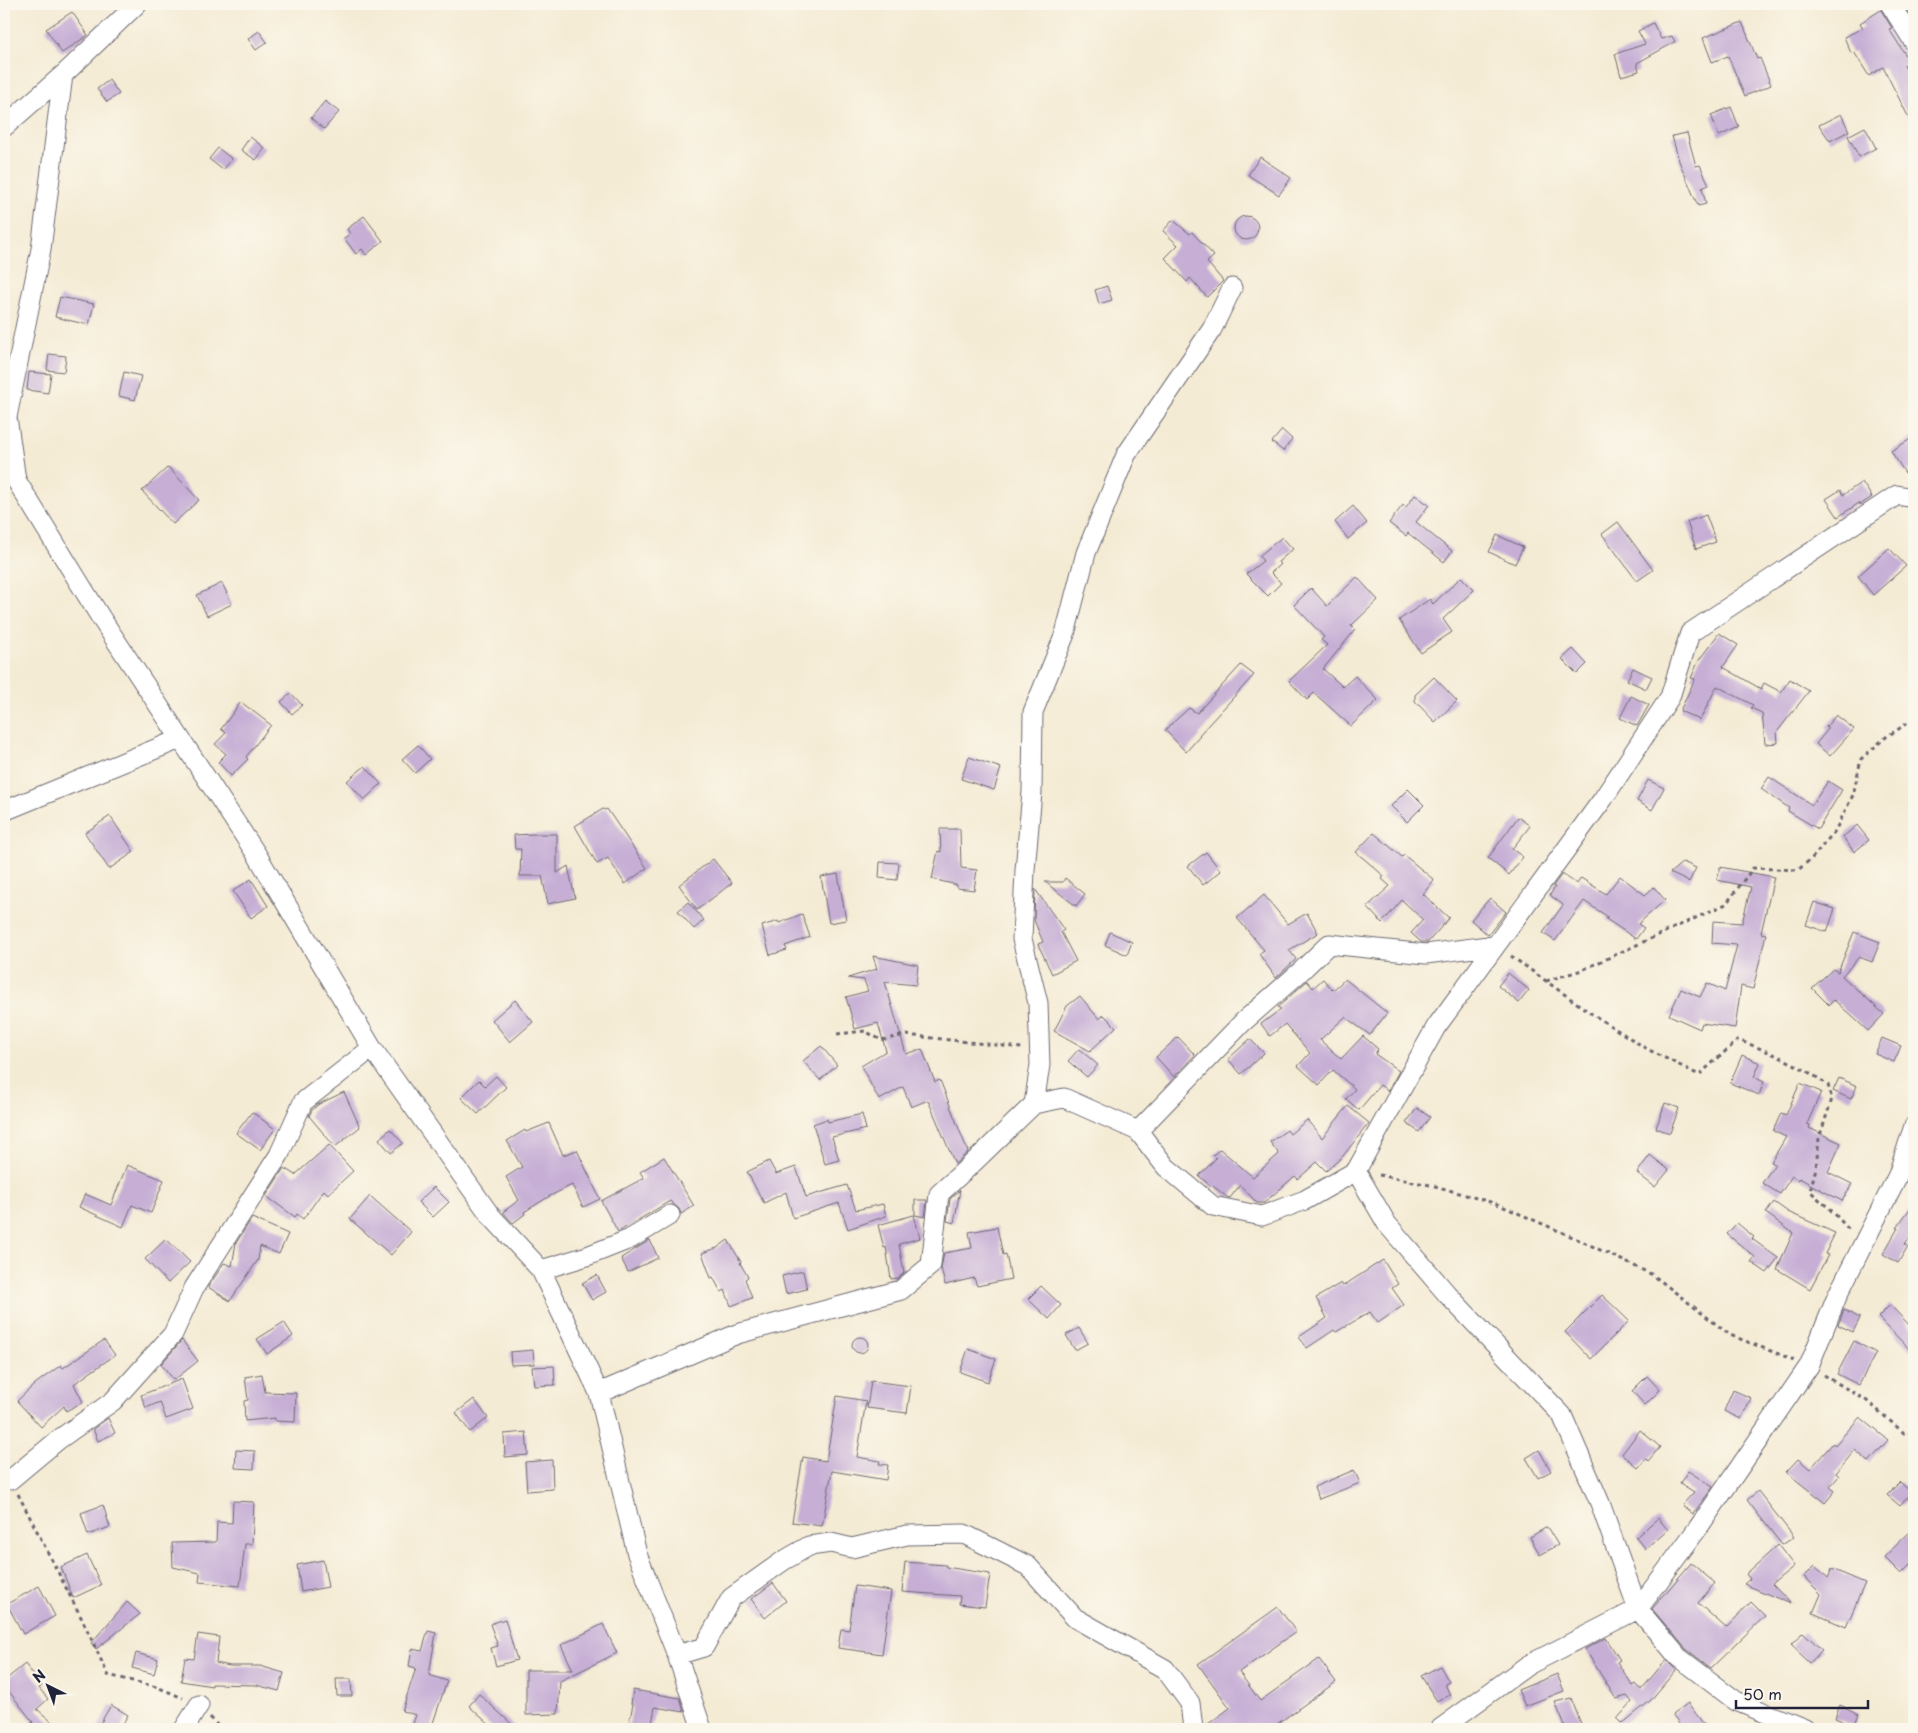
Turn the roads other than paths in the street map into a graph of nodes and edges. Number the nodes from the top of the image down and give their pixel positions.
1 (137, 4) edge
2 (1890, 4) edge
3 (1914, 42) edge
4 (63, 75) junction
5 (4, 127) edge
6 (1232, 288) dead end
7 (1914, 498) edge
8 (180, 739) junction
9 (4, 811) edge
10 (1496, 945) junction
11 (372, 1048) junction
12 (1034, 1104) junction
13 (1914, 1126) edge
14 (1138, 1131) junction
15 (1356, 1171) junction
16 (670, 1215) dead end
17 (541, 1270) junction
18 (599, 1394) junction
19 (10, 1480) road end
20 (1638, 1609) junction
21 (677, 1655) junction
22 (199, 1705) road end
23 (184, 1729) edge
24 (702, 1729) edge
25 (1193, 1729) edge
26 (1440, 1729) edge
27 (1805, 1729) edge

1 - 4 street
2 - 3 street
4 - 5 street
4 - 8 street
6 - 12 street
7 - 10 street
8 - 9 street
8 - 11 street
10 - 14 street
10 - 15 street
11 - 17 street
11 - 19 street
12 - 14 street
12 - 18 street
13 - 20 street
14 - 15 street
15 - 20 street
16 - 17 street
17 - 18 street
18 - 21 street
20 - 26 street
20 - 27 street
21 - 24 street
21 - 25 street
22 - 23 street

